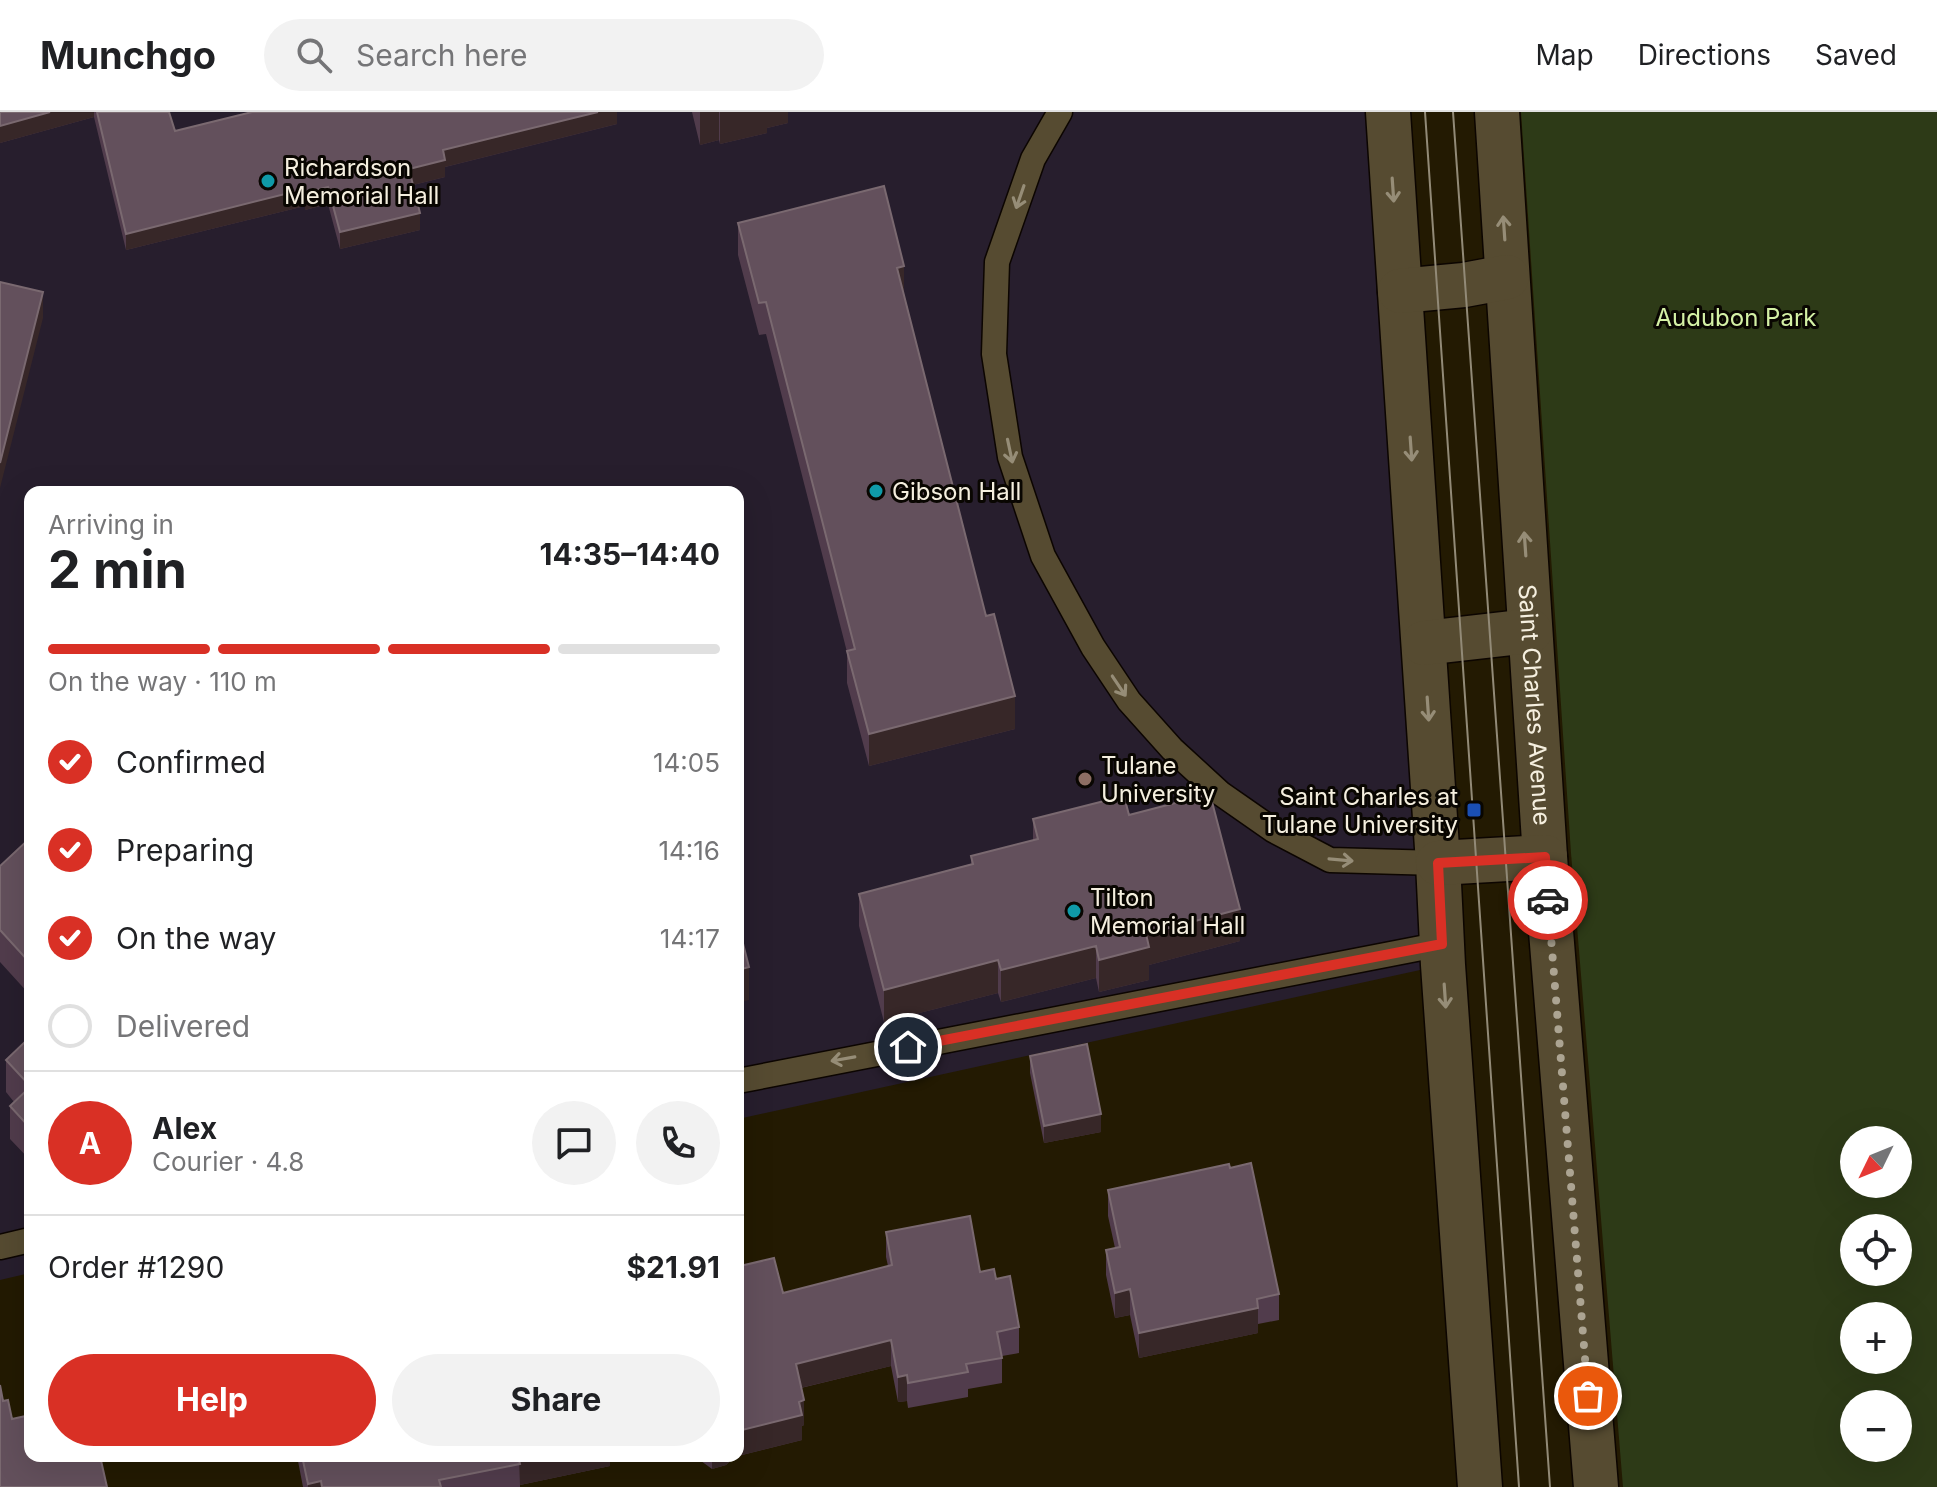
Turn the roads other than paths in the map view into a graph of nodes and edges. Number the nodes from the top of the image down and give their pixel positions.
1 (1060, 112) edge
2 (1388, 112) edge
3 (1497, 112) edge
4 (1507, 277) junction
5 (1400, 291) junction
6 (1530, 631) junction
7 (1424, 643) junction
8 (1545, 857) junction
9 (1438, 863) junction
10 (1442, 944) junction
11 (744, 1080) edge
12 (24, 1241) edge
13 (0, 1247) edge
14 (1480, 1487) edge
15 (1596, 1487) edge

1 -> 9 lane
2 -> 5 main road
4 -> 3 main road, Saint Charles Avenue
4 - 5 main road
6 -> 4 main road, Saint Charles Avenue
5 -> 7 main road
6 - 7 main road
6 - 8 main road, Saint Charles Avenue
7 -> 9 main road
8 - 9 main road
8 - 15 main road, Saint Charles Avenue
9 - 10 main road
10 -> 11 lane
10 -> 14 main road
12 - 13 lane

